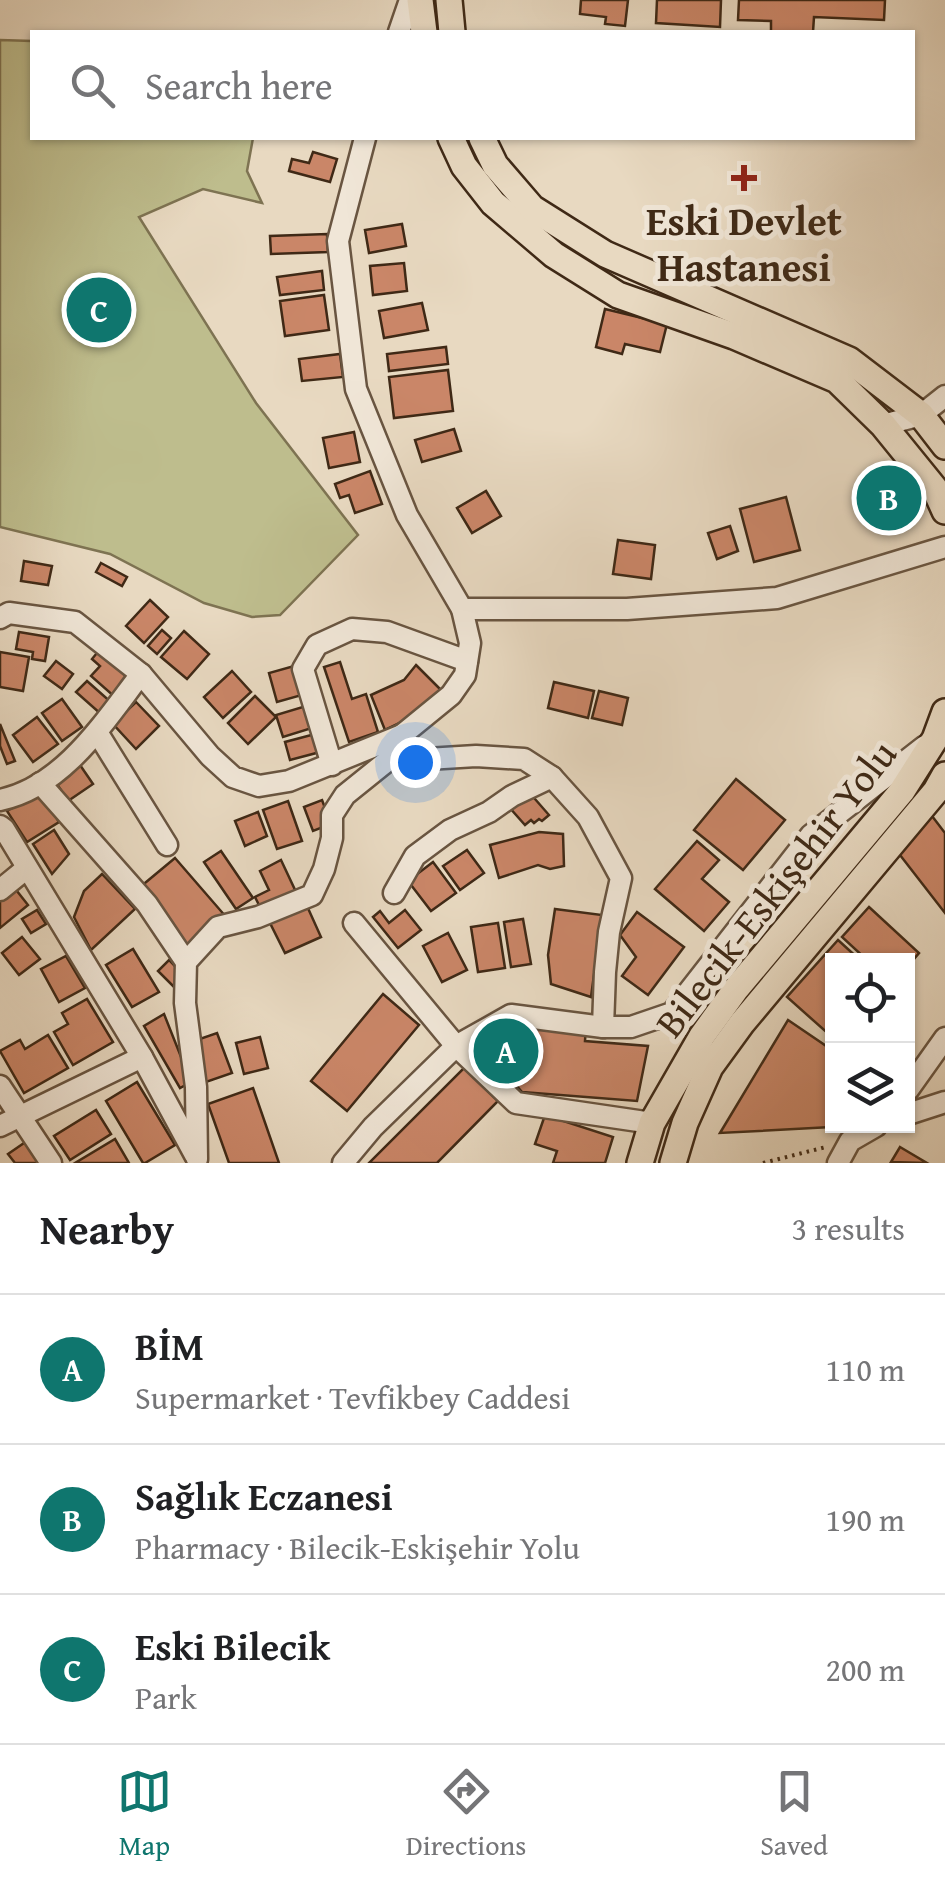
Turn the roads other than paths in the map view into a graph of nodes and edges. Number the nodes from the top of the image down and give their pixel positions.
1 (410, 0) edge
2 (420, 0) edge
3 (449, 0) edge
4 (401, 30) edge
5 (424, 30) edge
6 (452, 30) edge
7 (364, 140) edge
8 (452, 140) edge
9 (483, 140) edge
10 (945, 396) edge
11 (921, 415) junction
12 (883, 425) junction
13 (945, 446) edge
14 (945, 511) edge
15 (945, 547) edge
16 (462, 609) junction
17 (0, 618) edge
18 (467, 661) junction
19 (141, 674) junction
20 (945, 712) edge
21 (97, 732) junction
22 (402, 735) junction
23 (935, 739) junction
24 (332, 764) junction
25 (945, 775) edge
26 (552, 777) junction
27 (40, 784) junction
28 (0, 800) edge
29 (0, 826) edge
30 (167, 845) dead end
31 (27, 868) junction
32 (0, 890) edge
33 (394, 893) dead end
34 (354, 922) dead end
35 (186, 962) junction
36 (603, 1027) junction
37 (945, 1038) edge
38 (456, 1046) junction
39 (142, 1057) junction
40 (915, 1080) edge
41 (0, 1086) edge
42 (945, 1102) edge
43 (915, 1112) edge
44 (20, 1117) junction
45 (652, 1123) junction
46 (0, 1126) edge
47 (864, 1133) edge
48 (198, 1161) edge
49 (52, 1163) edge
50 (343, 1163) edge
51 (640, 1163) edge
52 (673, 1163) edge
53 (838, 1163) edge

1 - 4 street
2 - 5 main road
3 - 6 main road
7 - 16 street
8 - 12 main road
9 - 11 main road
10 - 11 street
11 - 12 street
11 - 13 main road
12 - 14 main road
15 - 16 street
16 - 18 street
17 - 19 street
18 - 22 street
18 - 24 street
19 - 21 street
19 - 24 street
20 - 23 main road, Bilecik-Eskişehir Yolu
21 - 27 street
21 - 30 street
22 - 24 street
22 - 26 street
22 - 35 street
23 - 36 street
23 - 45 main road, Bilecik-Eskişehir Yolu
25 - 52 main road, Bilecik-Eskişehir Yolu
26 - 33 street
26 - 36 street
27 - 28 street
27 - 35 street
29 - 31 street
31 - 32 street
31 - 39 street
34 - 38 street
35 - 48 street
36 - 38 street
37 - 40 street
38 - 45 street
38 - 50 street
39 - 44 street
39 - 48 street
41 - 44 street
42 - 43 street
44 - 46 street
44 - 49 street
45 - 51 main road, Bilecik-Eskişehir Yolu
47 - 53 street

